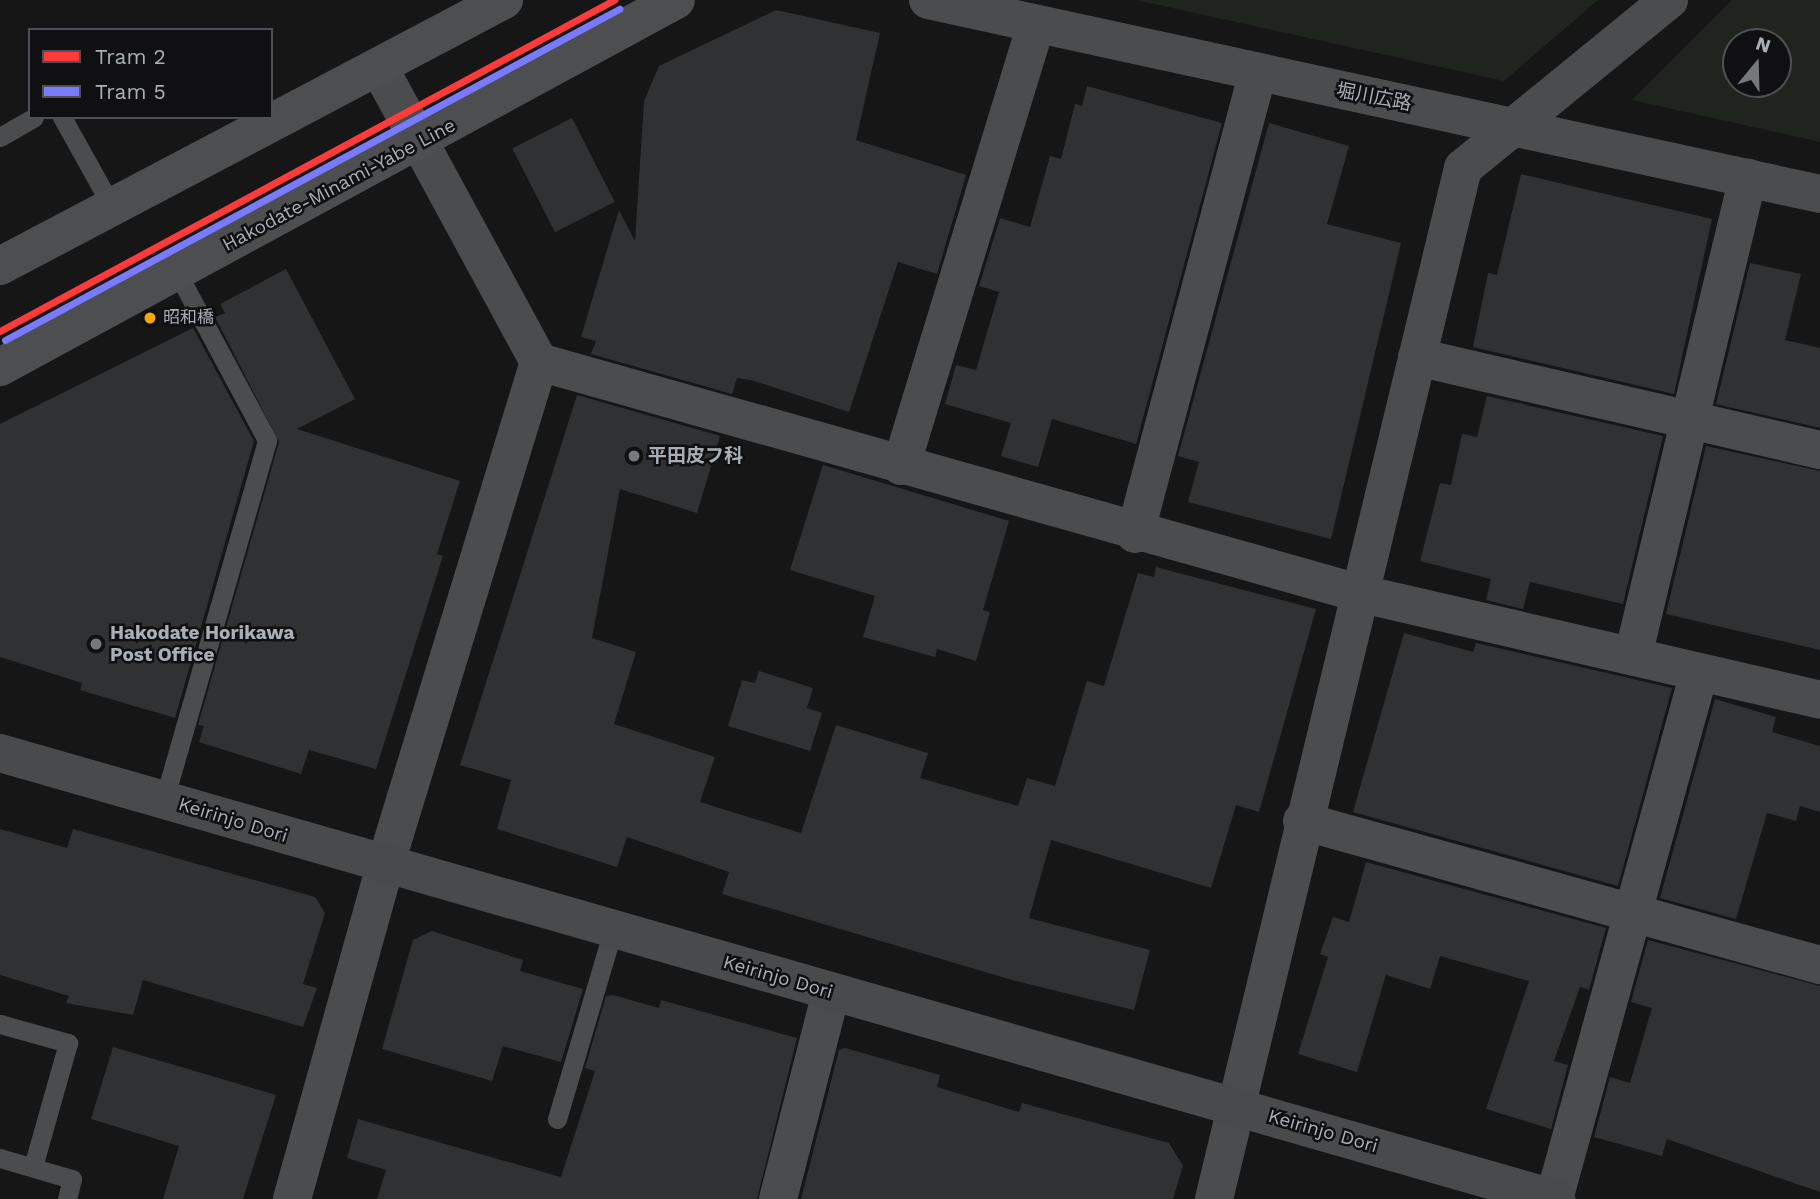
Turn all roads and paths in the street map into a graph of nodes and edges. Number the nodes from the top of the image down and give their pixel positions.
1 (504, 0) edge
2 (676, 0) edge
3 (928, 0) edge
4 (1669, 0) edge
5 (1036, 24) junction
6 (379, 67) junction
7 (1257, 75) junction
8 (31, 119) edge
9 (63, 119) edge
10 (1511, 123) junction
11 (0, 137) edge
12 (420, 142) junction
13 (1748, 177) junction
14 (1820, 194) edge
15 (113, 207) junction
16 (0, 266) edge
17 (177, 272) junction
18 (1417, 357) junction
19 (539, 362) junction
20 (0, 367) edge
21 (1689, 421) junction
22 (1820, 450) edge
23 (901, 466) junction
24 (1135, 534) junction
25 (1362, 594) junction
26 (1633, 656) junction
27 (1699, 673) junction
28 (1820, 700) edge
29 (0, 753) edge
30 (164, 800) junction
31 (1302, 821) junction
32 (386, 866) junction
33 (1632, 911) junction
34 (613, 930) junction
35 (1820, 965) edge
36 (831, 992) junction
37 (0, 1024) edge
38 (1240, 1106) junction
39 (557, 1119) dead end
40 (0, 1158) edge
41 (33, 1167) junction
42 (67, 1199) edge
43 (292, 1199) edge
44 (778, 1199) edge
45 (1214, 1199) edge
46 (1555, 1199) edge

1 - 6 main road
2 - 12 main road, Hakodate-Minami-Yabe Line
3 - 5 street, 堀川広路
4 - 10 street
5 - 7 street, 堀川広路
5 - 23 street
6 - 12 street
6 - 15 main road
7 - 10 street, 堀川広路
7 - 24 street
8 - 11 lane
9 - 15 lane
10 - 13 street, 堀川広路
10 - 18 street
12 - 17 main road, Hakodate-Minami-Yabe Line
12 - 19 street
13 - 14 street, 堀川広路
13 - 21 street
15 - 16 main road
17 - 20 main road, Hakodate-Minami-Yabe Line
17 - 30 lane
18 - 21 street
18 - 25 street
19 - 23 street
19 - 32 street
21 - 22 street
21 - 26 street
23 - 24 street
24 - 25 street
25 - 26 street
25 - 31 street
26 - 27 street
27 - 28 street
27 - 33 street
29 - 30 street, Keirinjo Dori
30 - 32 street, Keirinjo Dori
31 - 33 street
31 - 38 street
32 - 34 street, Keirinjo Dori
32 - 43 street
33 - 35 street
33 - 46 street
34 - 36 street, Keirinjo Dori
34 - 39 lane
36 - 38 street, Keirinjo Dori
36 - 44 street
37 - 41 lane
38 - 45 street
38 - 46 street, Keirinjo Dori
40 - 41 lane
41 - 42 lane

